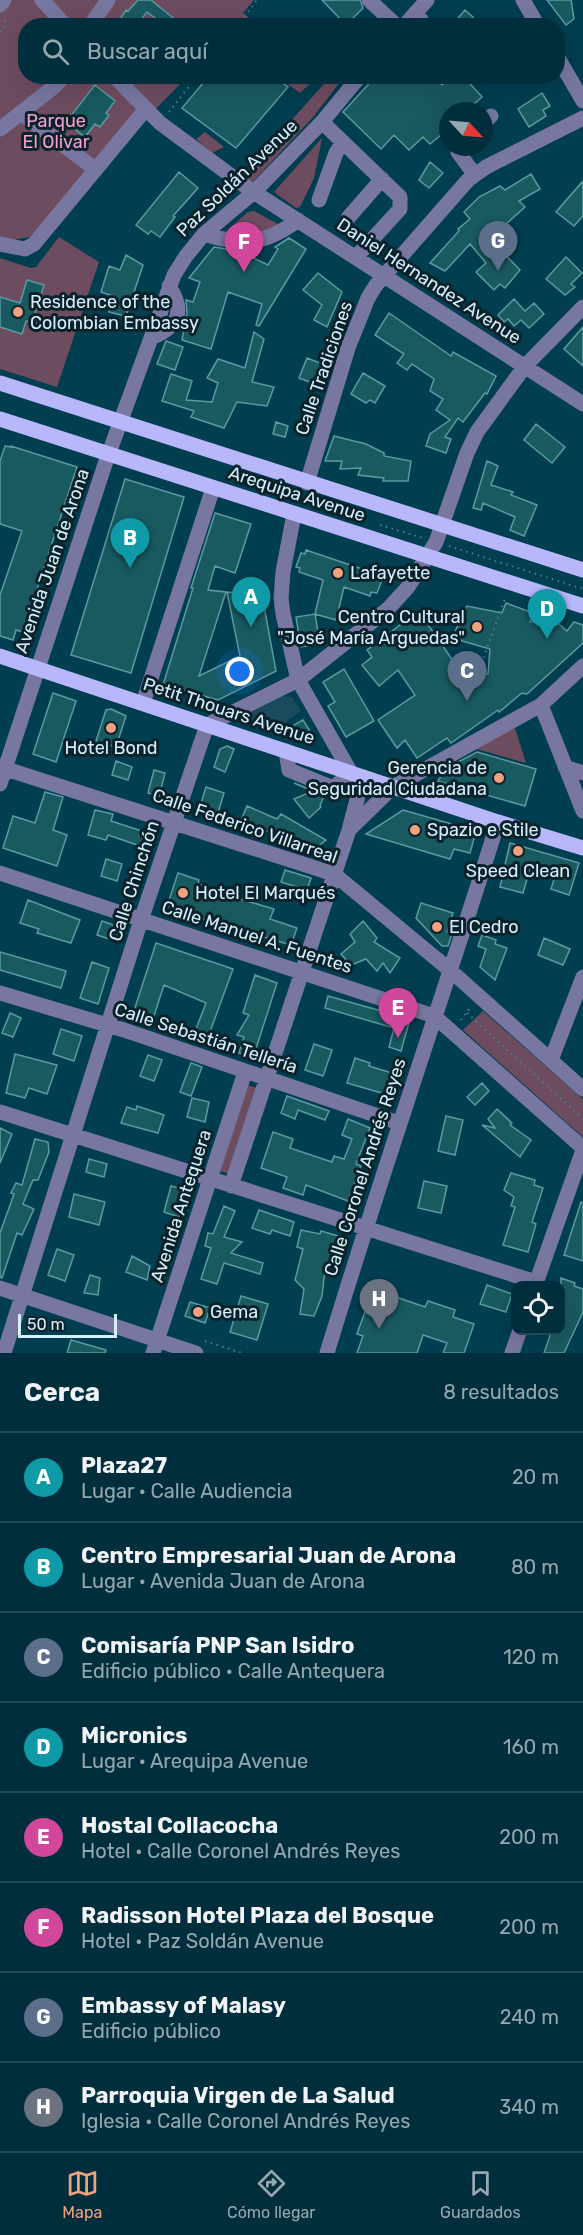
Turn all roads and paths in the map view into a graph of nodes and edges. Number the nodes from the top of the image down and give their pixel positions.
1 (4, 0) edge
2 (42, 0) edge
3 (108, 0) edge
4 (257, 0) edge
5 (369, 0) edge
6 (523, 0) edge
7 (0, 5) edge
8 (422, 6) edge
9 (59, 18) edge
10 (96, 18) edge
11 (243, 18) edge
12 (388, 18) edge
13 (411, 18) edge
14 (533, 18) edge
15 (565, 70) edge
16 (55, 84) edge
17 (121, 84) edge
18 (190, 84) edge
19 (353, 84) edge
20 (583, 101) edge
21 (145, 110) junction
22 (21, 113) junction
23 (583, 118) edge
24 (322, 122) junction
25 (160, 123) junction
26 (0, 129) edge
27 (344, 142) junction
28 (461, 156) edge
29 (95, 169) junction
30 (475, 175) junction
31 (382, 179) junction
32 (254, 192) junction
33 (319, 200) dead end
34 (348, 218) dead end
35 (298, 220) junction
36 (204, 234) junction
37 (0, 244) edge
38 (356, 257) junction
39 (384, 275) junction
40 (583, 307) edge
41 (525, 366) junction
42 (0, 383) edge
43 (583, 404) edge
44 (0, 419) edge
45 (120, 423) junction
46 (109, 454) junction
47 (307, 483) junction
48 (213, 488) junction
49 (294, 514) junction
50 (443, 525) junction
51 (429, 556) junction
52 (583, 570) edge
53 (511, 583) junction
54 (583, 606) edge
55 (0, 656) edge
56 (583, 666) edge
57 (37, 668) junction
58 (488, 671) dead end
59 (298, 680) junction
60 (142, 703) junction
61 (541, 705) junction
62 (207, 725) junction
63 (565, 767) junction
64 (2, 768) edge
65 (583, 773) edge
66 (357, 775) junction
67 (0, 784) edge
68 (393, 787) junction
69 (583, 811) edge
70 (174, 822) junction
71 (498, 822) junction
72 (349, 830) junction
73 (583, 848) edge
74 (0, 873) edge
75 (334, 874) junction
76 (141, 921) junction
77 (302, 971) junction
78 (451, 971) junction
79 (583, 977) edge
80 (0, 993) edge
81 (478, 995) junction
82 (467, 1013) junction
83 (434, 1016) junction
84 (109, 1026) junction
85 (451, 1030) junction
86 (551, 1060) junction
87 (246, 1072) junction
88 (266, 1079) junction
89 (583, 1089) edge
90 (0, 1112) edge
91 (583, 1119) edge
92 (399, 1123) junction
93 (73, 1135) junction
94 (583, 1149) edge
95 (210, 1180) junction
96 (231, 1186) junction
97 (364, 1228) junction
98 (526, 1281) edge
99 (536, 1281) edge
100 (0, 1288) edge
101 (23, 1295) junction
102 (518, 1335) edge
103 (155, 1347) edge
104 (4, 1353) edge
105 (196, 1353) edge
106 (327, 1353) edge
107 (512, 1353) edge

1 - 7 street
2 - 9 street
3 - 10 street
4 - 11 path
5 - 12 street
6 - 14 street
8 - 13 street
15 - 20 street
16 - 22 street
17 - 21 street, Daniel Hernandez Avenue
18 - 25 path
19 - 24 street, Paz Soldán Avenue
21 - 25 street, Daniel Hernandez Avenue
21 - 29 street
22 - 26 street
22 - 29 street
23 - 30 street, Calle Tradiciones
24 - 27 street
24 - 32 street, Paz Soldán Avenue
25 - 32 street, Daniel Hernandez Avenue
27 - 31 street
27 - 33 street
28 - 30 street
29 - 37 street
30 - 39 street, Calle Tradiciones
31 - 34 street
31 - 38 street
32 - 35 street, Daniel Hernandez Avenue
32 - 36 street, Paz Soldán Avenue
35 - 36 street
35 - 38 street, Daniel Hernandez Avenue
36 - 45 street, Paz Soldán Avenue
38 - 39 street, Daniel Hernandez Avenue
39 - 41 street, Daniel Hernandez Avenue
39 - 47 street, Calle Tradiciones
40 - 41 street
41 - 43 street, Daniel Hernandez Avenue
41 - 50 street
42 - 45 main road, Arequipa Avenue
44 - 46 main road, Arequipa Avenue
45 - 46 street, Paz Soldán Avenue
45 - 47 main road, Arequipa Avenue
46 - 48 main road, Arequipa Avenue
46 - 57 street, Avenida Juan de Arona
47 - 50 main road, Arequipa Avenue
48 - 49 main road, Arequipa Avenue
48 - 60 street
49 - 51 main road, Arequipa Avenue
49 - 59 street
50 - 51 street
50 - 52 main road, Arequipa Avenue
51 - 53 main road, Arequipa Avenue
51 - 59 street
53 - 54 main road, Arequipa Avenue
53 - 58 path
55 - 57 main road, Petit Thouars Avenue
56 - 61 street
57 - 60 main road, Petit Thouars Avenue
57 - 64 street, Avenida Juan de Arona
59 - 62 street
59 - 66 street
60 - 62 main road, Petit Thouars Avenue
61 - 63 street
61 - 68 street
62 - 66 main road, Petit Thouars Avenue
62 - 70 street, Calle Chinchón
63 - 65 street
63 - 69 street
64 - 67 street, Avenida Juan de Arona
64 - 70 street, Calle Federico Villarreal
66 - 68 main road, Petit Thouars Avenue
66 - 72 street
68 - 71 main road, Petit Thouars Avenue
68 - 72 street
70 - 75 street, Calle Federico Villarreal
70 - 76 street, Calle Chinchón
71 - 73 main road, Petit Thouars Avenue
71 - 78 street, Calle Coronel Andrés Reyes
72 - 75 street
74 - 76 street, Calle Manuel A. Fuentes
75 - 77 street
75 - 78 street, Calle Federico Villarreal
76 - 77 street, Calle Manuel A. Fuentes
76 - 84 street, Calle Chinchón
77 - 83 street, Calle Manuel A. Fuentes
77 - 88 street
78 - 81 street, Calle Federico Villarreal
78 - 83 street, Calle Coronel Andrés Reyes
79 - 86 street
80 - 84 street, Calle Sebastián Tellería
81 - 82 path
81 - 86 street, Calle Federico Villarreal
82 - 85 path
82 - 91 path
83 - 85 street
83 - 92 street, Calle Coronel Andrés Reyes
84 - 87 street, Calle Sebastián Tellería
84 - 93 street, Calle Chinchón
85 - 94 street
86 - 89 street, Calle Federico Villarreal
87 - 88 street, Calle Sebastián Tellería
87 - 95 street, Avenida Antequera
88 - 92 street, Calle Sebastián Tellería
88 - 96 street
90 - 93 street
92 - 97 street, Calle Coronel Andrés Reyes
93 - 95 street
93 - 101 street, Calle Chinchón
94 - 99 street
95 - 96 street
95 - 103 street, Avenida Antequera
96 - 97 street
97 - 98 street
97 - 106 street, Calle Coronel Andrés Reyes
100 - 101 street
101 - 103 street
101 - 104 street, Calle Chinchón
102 - 107 street
103 - 105 street

